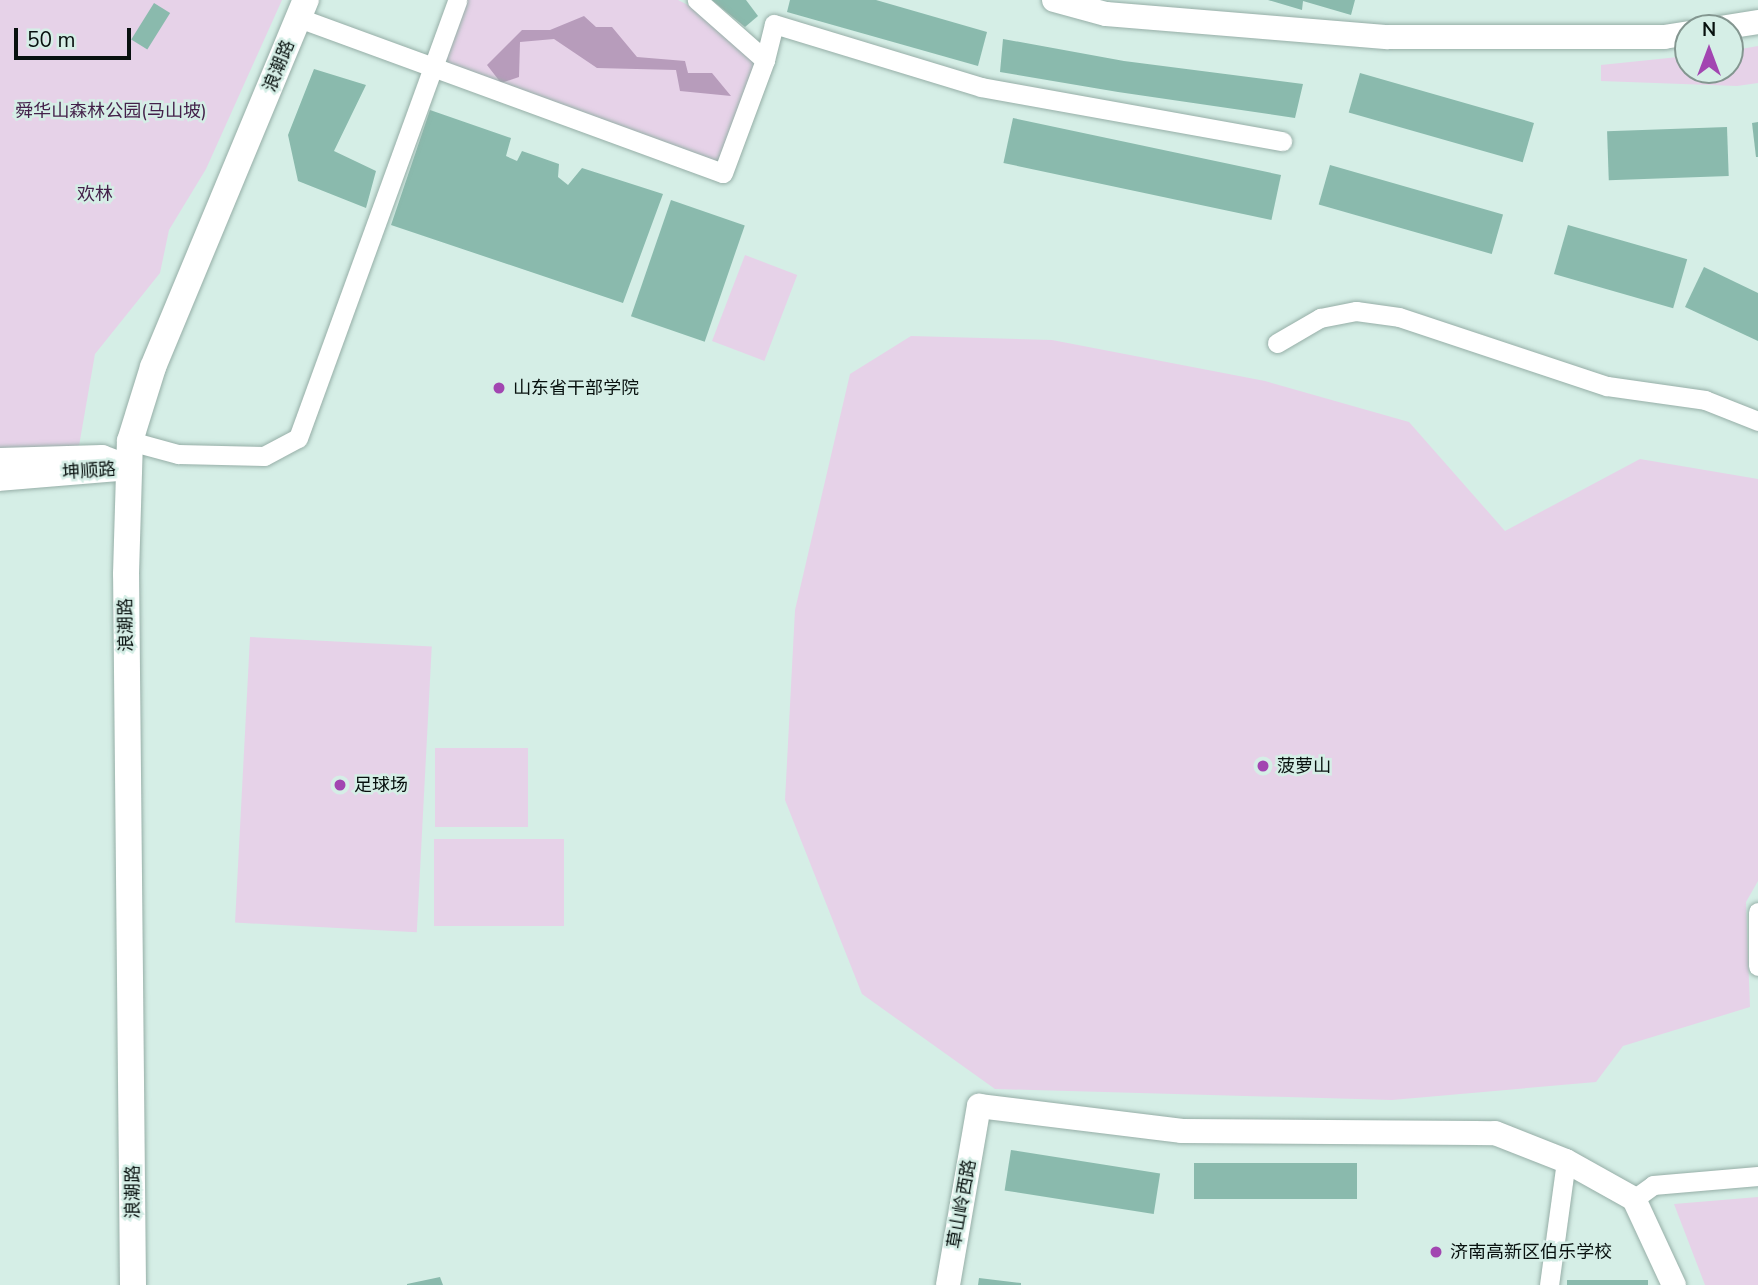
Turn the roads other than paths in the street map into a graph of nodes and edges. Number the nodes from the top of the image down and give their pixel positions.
1 (457, 0) edge
2 (697, 0) edge
3 (1054, 0) edge
4 (302, 9) edge
5 (1674, 35) edge
6 (765, 60) junction
7 (431, 66) junction
8 (1282, 141) dead end
9 (1277, 343) dead end
10 (1758, 421) edge
11 (130, 441) junction
12 (0, 460) edge
13 (130, 468) junction
14 (0, 479) edge
15 (1758, 912) edge
16 (1758, 966) edge
17 (1566, 1161) junction
18 (1758, 1176) edge
19 (1634, 1199) junction
20 (132, 1285) edge
21 (948, 1285) edge
22 (1549, 1285) edge
23 (1674, 1285) edge

1 - 7 street
2 - 6 street
3 - 5 street
4 - 7 street
4 - 11 main road, 浪潮路
6 - 7 street
6 - 8 street
7 - 11 street
9 - 10 street
11 - 13 main road, 浪潮路
12 - 13 street, 坤顺路
13 - 14 street, 坤顺路
13 - 20 main road, 浪潮路
15 - 16 street
17 - 19 street
17 - 21 street, 草山岭西路
17 - 22 street
18 - 19 street
19 - 23 street

